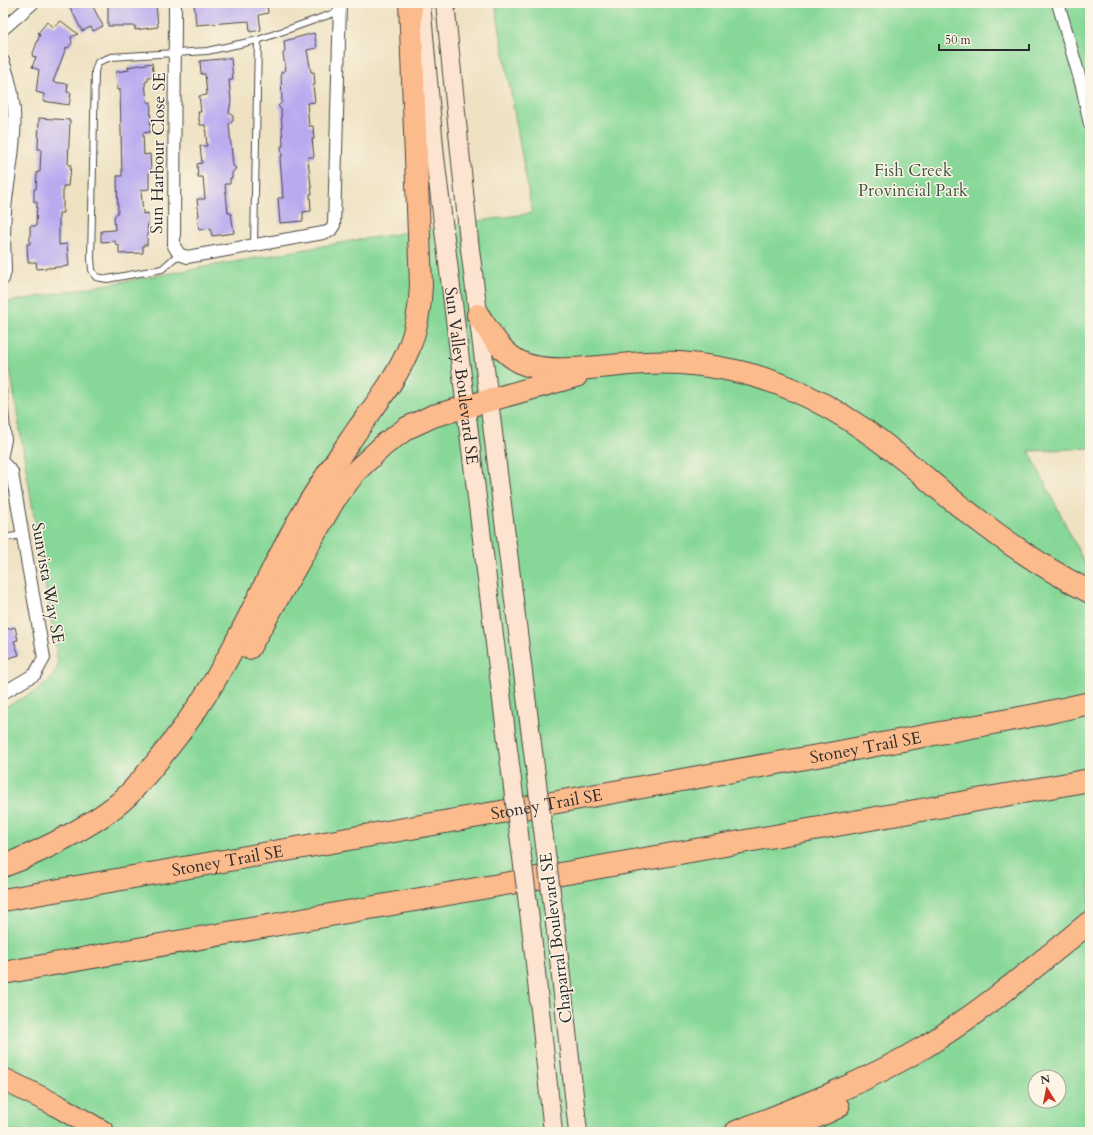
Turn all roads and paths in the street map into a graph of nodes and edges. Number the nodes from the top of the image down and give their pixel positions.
1 (33, 3) edge
2 (175, 3) edge
3 (410, 3) edge
4 (421, 3) edge
5 (445, 3) edge
6 (1058, 3) edge
7 (340, 7) edge
8 (3, 29) edge
9 (258, 40) junction
10 (176, 52) junction
11 (3, 61) edge
12 (1090, 124) edge
13 (254, 244) junction
14 (178, 254) junction
15 (3, 279) edge
16 (478, 315) junction
17 (620, 365) junction
18 (3, 390) edge
19 (489, 400) junction
20 (466, 406) junction
21 (3, 463) edge
22 (23, 535) junction
23 (3, 538) edge
24 (1090, 592) edge
25 (3, 692) edge
26 (1090, 703) edge
27 (532, 744) joint
28 (508, 749) joint
29 (1090, 780) edge
30 (130, 793) junction
31 (3, 866) edge
32 (3, 900) edge
33 (1090, 922) edge
34 (3, 973) edge
35 (1000, 994) junction
36 (3, 1079) edge
37 (26, 1090) junction
38 (89, 1132) edge
39 (102, 1132) edge
40 (554, 1132) edge
41 (578, 1132) edge
42 (736, 1132) edge
43 (783, 1132) edge

1 - 8 street
2 - 10 street, Sun Harbour Close SE
3 - 30 highway
4 - 20 main road, Sun Valley Boulevard SE
5 - 16 main road, Sun Valley Boulevard SE
6 - 12 street
7 - 9 lane
7 - 13 street, Sun Harbour Close SE
9 - 10 lane
9 - 13 lane
10 - 14 street, Sun Harbour Close SE
10 - 14 lane
11 - 15 street
13 - 14 street, Sun Harbour Close SE
16 - 17 highway
16 - 19 main road, Sun Valley Boulevard SE
17 - 19 highway
17 - 24 highway
18 - 21 lane
19 - 20 highway
19 - 27 main road, Sun Valley Boulevard SE
20 - 28 main road, Sun Valley Boulevard SE
20 - 30 highway
21 - 22 street, Sunvista Way SE
22 - 23 lane
22 - 25 street, Sunvista Way SE
26 - 32 highway, Stoney Trail SE
27 - 41 main road, Chaparral Boulevard SE, bridge
28 - 40 main road, Chaparral Boulevard SE, bridge
29 - 34 highway
30 - 31 highway
33 - 35 highway
35 - 42 highway
35 - 43 highway
36 - 37 highway
37 - 38 highway
37 - 39 highway

